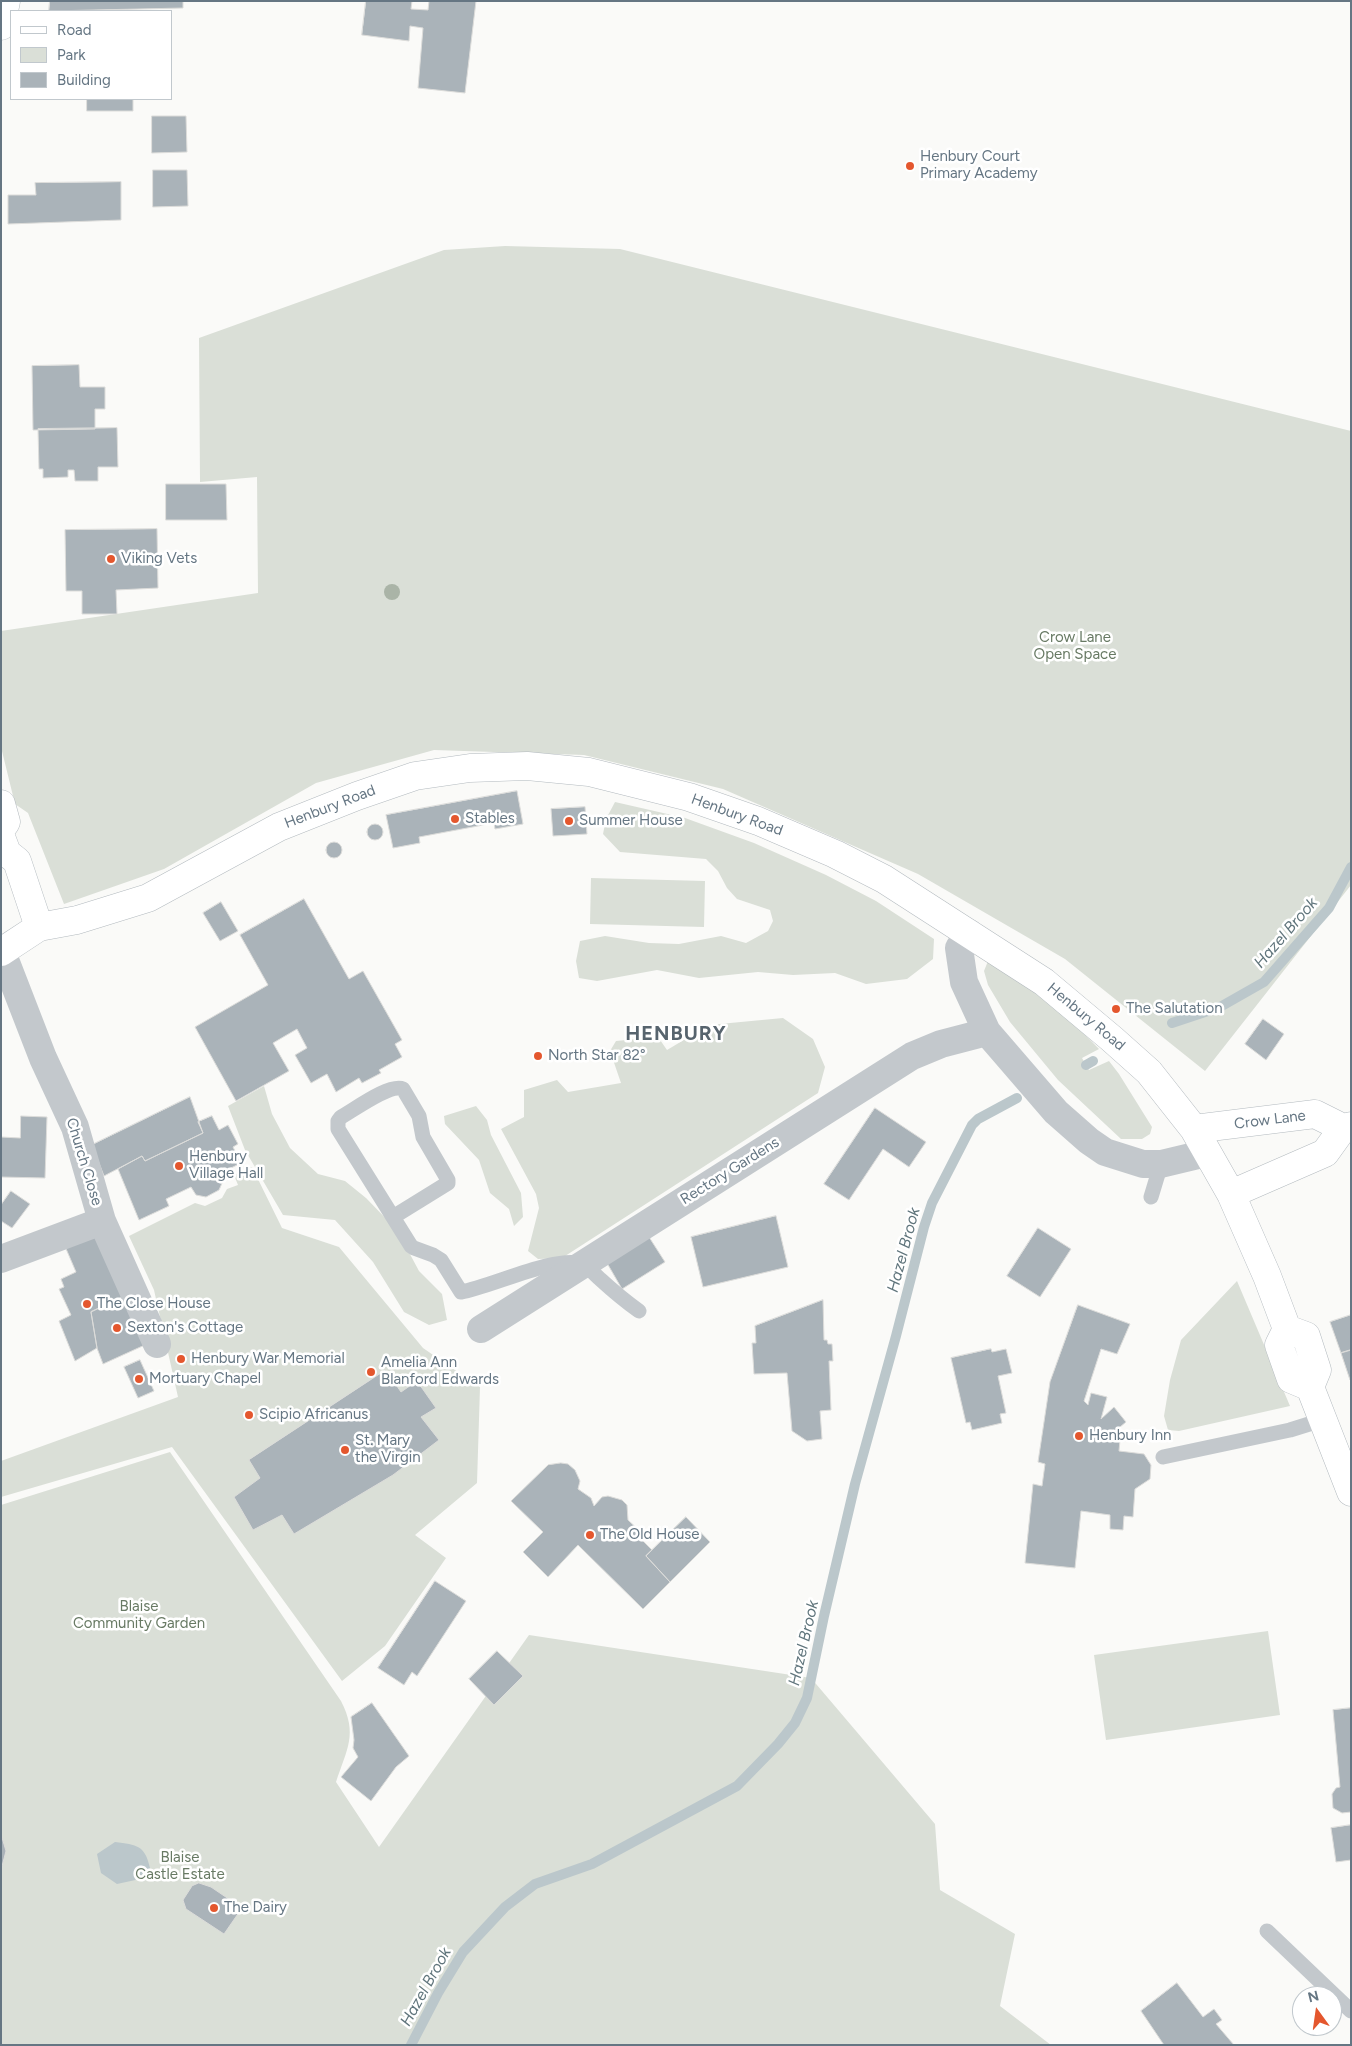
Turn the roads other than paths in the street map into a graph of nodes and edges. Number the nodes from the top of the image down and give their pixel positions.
1 (6, 1) edge
2 (1, 26) edge
3 (5, 836) edge
4 (39, 927) junction
5 (969, 933) junction
6 (2, 952) edge
7 (987, 1032) junction
8 (1347, 1127) edge
9 (1194, 1129) junction
10 (1207, 1153) junction
11 (1161, 1164) junction
12 (1231, 1194) junction
13 (1150, 1197) dead end
14 (394, 1217) junction
15 (102, 1221) junction
16 (1, 1259) edge
17 (583, 1264) junction
18 (638, 1312) dead end
19 (481, 1329) dead end
20 (157, 1344) dead end
21 (1322, 1420) junction
22 (1163, 1457) dead end
23 (1351, 1492) edge
24 (1267, 1931) dead end
25 (1351, 2011) edge

1 - 2 main road
3 - 4 main road
4 - 5 main road, Henbury Road
4 - 6 main road, Henbury Road
5 - 7 street
5 - 9 main road, Henbury Road
6 - 15 street, Church Close
7 - 11 street
7 - 17 street, Rectory Gardens
8 - 9 main road, Crow Lane
8 - 12 main road, Crow Lane
9 - 10 main road, Henbury Road
10 - 11 street
10 - 12 main road, Henbury Road
11 - 13 lane
12 - 21 main road, Henbury Road
14 - 14 lane
14 - 17 lane
15 - 16 street
15 - 20 street, Church Close
17 - 18 lane
17 - 19 street, Rectory Gardens
21 - 22 lane
21 - 23 main road, Henbury Road
24 - 25 lane

